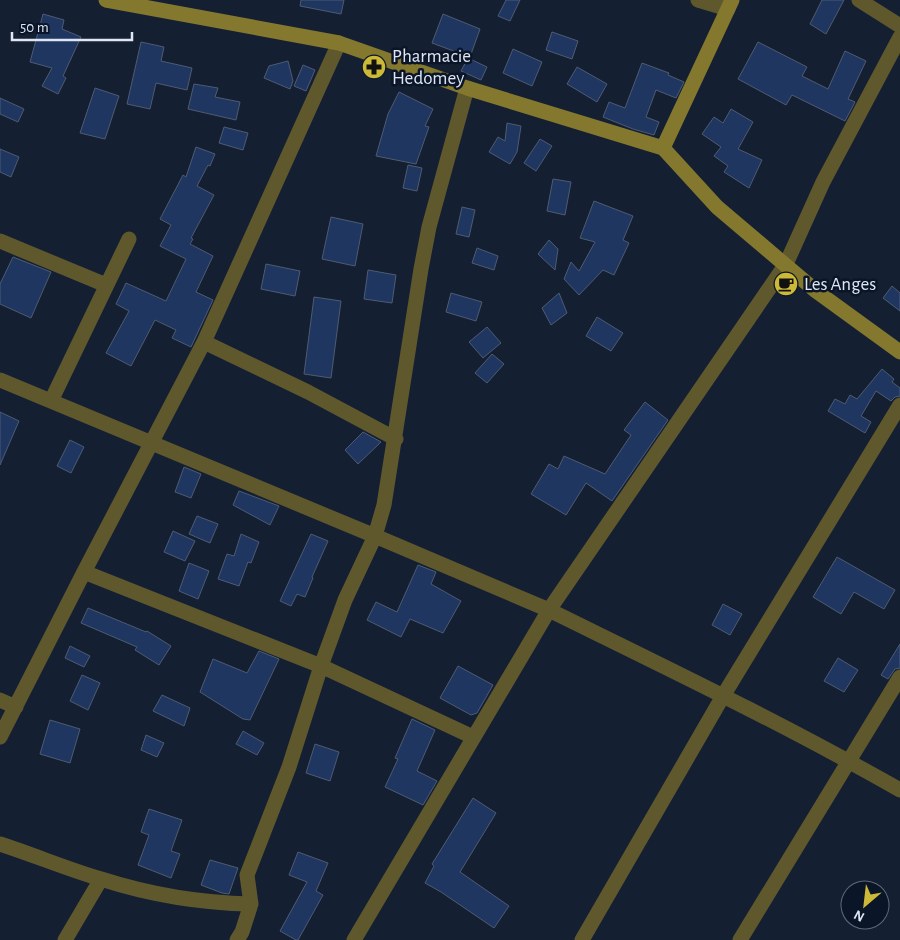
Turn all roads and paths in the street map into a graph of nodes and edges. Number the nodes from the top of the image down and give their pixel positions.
1 (106, 0) edge
2 (698, 0) edge
3 (859, 0) edge
4 (730, 4) edge
5 (900, 26) edge
6 (900, 36) edge
7 (339, 43) junction
8 (467, 88) junction
9 (663, 148) junction
10 (129, 240) dead end
11 (0, 241) edge
12 (786, 264) junction
13 (106, 285) junction
14 (204, 342) junction
15 (900, 352) edge
16 (0, 380) edge
17 (51, 401) junction
18 (900, 405) edge
19 (396, 438) junction
20 (151, 443) junction
21 (375, 536) junction
22 (84, 572) junction
23 (549, 610) junction
24 (321, 666) junction
25 (900, 677) edge
26 (724, 696) junction
27 (0, 700) edge
28 (16, 707) junction
29 (0, 737) edge
30 (473, 737) junction
31 (850, 761) junction
32 (900, 790) edge
33 (0, 844) edge
34 (101, 880) junction
35 (251, 904) junction
36 (65, 940) edge
37 (238, 940) edge
38 (354, 940) edge
39 (582, 940) edge
40 (740, 940) edge

1 - 7 street
2 - 4 street
3 - 5 street
4 - 9 street
6 - 12 street
7 - 8 street
7 - 14 street
8 - 9 street
8 - 19 street
9 - 12 street
10 - 13 street
11 - 13 street
12 - 15 street
12 - 23 street
13 - 17 street
14 - 19 street
14 - 20 street
16 - 17 street
17 - 20 street
18 - 26 street
19 - 21 street
20 - 21 street
20 - 22 street
21 - 23 street
21 - 24 street
22 - 24 street
22 - 28 street
23 - 26 street
23 - 30 street
24 - 30 street
24 - 35 street
25 - 31 street
26 - 31 street
26 - 39 street
27 - 28 street
28 - 29 street
30 - 38 street
31 - 32 street
31 - 40 street
33 - 34 street
34 - 35 street
34 - 36 street
35 - 37 street

